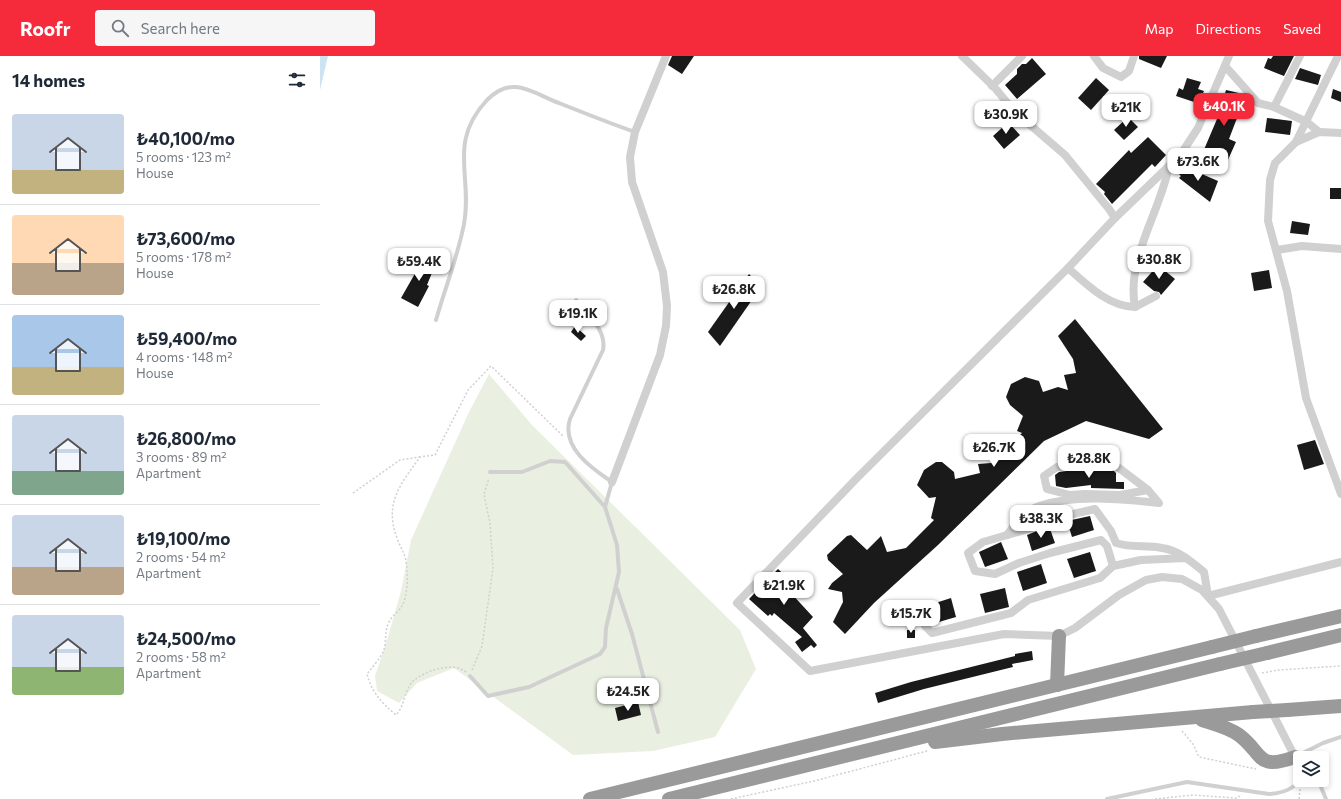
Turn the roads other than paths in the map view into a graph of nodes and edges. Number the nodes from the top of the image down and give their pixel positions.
1 (666, 56) edge
2 (962, 56) edge
3 (1022, 56) edge
4 (1094, 56) edge
5 (1134, 56) edge
6 (1229, 56) edge
7 (1300, 56) edge
8 (1338, 56) edge
9 (1225, 66) junction
10 (992, 86) junction
11 (1274, 107) junction
12 (1307, 122) junction
13 (636, 132) junction
14 (1319, 132) junction
15 (1341, 133) edge
16 (1296, 142) junction
17 (1169, 166) junction
18 (1115, 218) junction
19 (1341, 249) edge
20 (1277, 250) junction
21 (1068, 268) junction
22 (1156, 296) dead end
23 (576, 300) dead end
24 (1135, 307) junction
25 (436, 320) dead end
26 (490, 472) road end
27 (612, 482) junction
28 (1148, 490) junction
29 (1341, 494) edge
30 (605, 507) junction
31 (1007, 535) junction
32 (1186, 558) junction
33 (1341, 562) edge
34 (1114, 566) junction
35 (617, 588) junction
36 (1208, 596) junction
37 (921, 610) dead end
38 (1341, 611) edge
39 (1341, 616) edge
40 (1260, 635) junction
41 (1341, 635) edge
42 (1059, 636) junction
43 (470, 676) road end
44 (1057, 685) junction
45 (1341, 706) edge
46 (1192, 718) junction
47 (658, 732) dead end
48 (1341, 738) edge
49 (1310, 751) edge
50 (1293, 752) edge
51 (1293, 760) edge
52 (1293, 786) edge
53 (1321, 787) edge
54 (707, 790) junction
55 (590, 799) edge
56 (669, 799) edge
57 (1107, 799) edge
58 (1326, 799) edge

1 - 13 street
2 - 10 street
3 - 10 street
4 - 5 street
6 - 9 street
7 - 11 street
8 - 12 street
9 - 11 street
9 - 17 street
10 - 18 street
11 - 12 street
12 - 14 street
12 - 16 street
13 - 25 lane
13 - 27 street
14 - 15 street
14 - 16 street
16 - 20 street
17 - 18 street
17 - 24 street
18 - 21 street
19 - 20 street
20 - 29 street
21 - 24 street
21 - 42 street
22 - 24 street
23 - 27 lane
26 - 30 lane
27 - 30 lane
28 - 28 street
28 - 31 street
30 - 35 lane
31 - 32 street
31 - 34 street
32 - 34 street
32 - 36 street
33 - 36 street
34 - 37 street
35 - 43 lane
35 - 47 lane
36 - 42 street
36 - 50 street
38 - 40 highway
39 - 40 highway
40 - 44 highway, bridge
41 - 54 highway, bridge
42 - 44 highway
44 - 55 highway
45 - 46 highway, bridge
46 - 51 highway
46 - 54 highway
48 - 49 lane
52 - 57 lane
53 - 58 lane
54 - 56 highway

